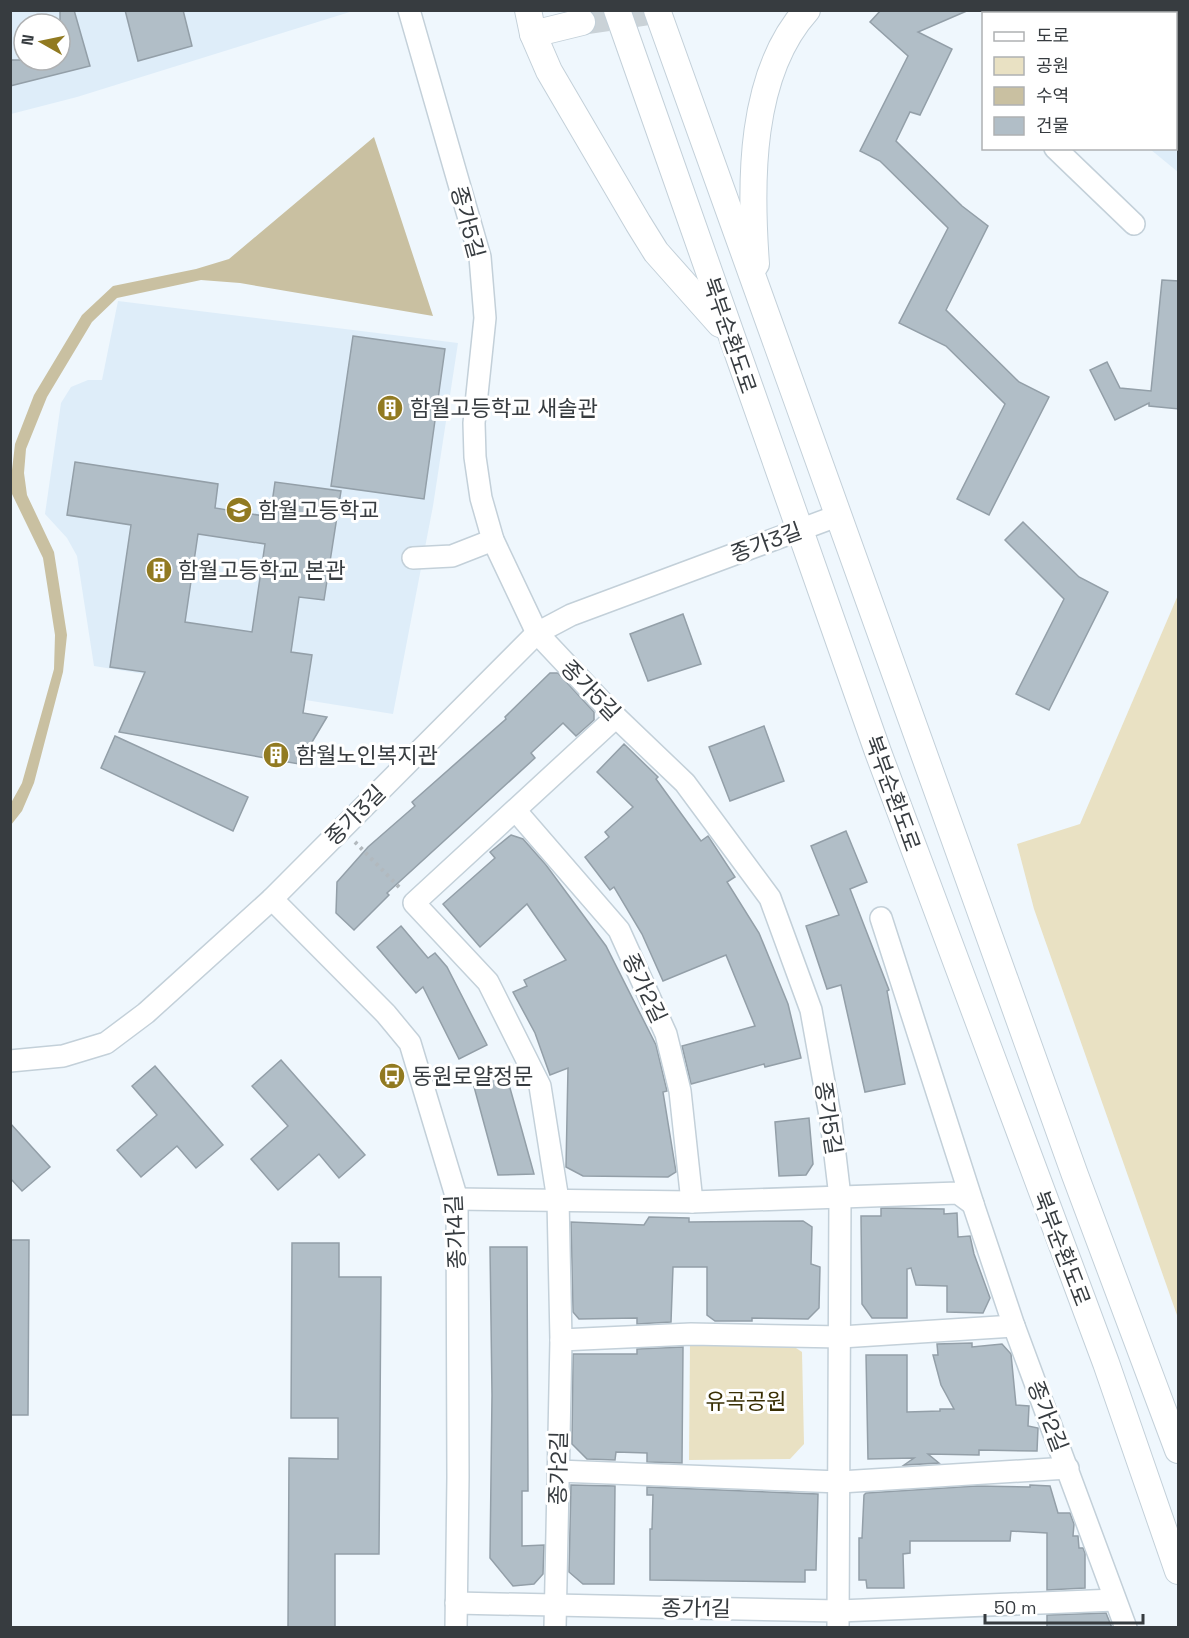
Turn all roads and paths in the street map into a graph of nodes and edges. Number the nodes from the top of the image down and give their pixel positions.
1 (409, 10) edge
2 (617, 10) edge
3 (657, 10) edge
4 (807, 10) edge
5 (531, 22) edge
6 (582, 22) tunnel mouth
7 (1057, 150) edge
8 (1134, 225) dead end
9 (758, 294) junction
10 (730, 336) junction
11 (837, 516) junction
12 (798, 530) junction
13 (493, 540) junction
14 (413, 558) dead end
15 (537, 633) junction
16 (616, 717) junction
17 (516, 811) junction
18 (342, 828) junction
19 (272, 899) junction
20 (414, 903) junction
21 (880, 918) dead end
22 (10, 1061) edge
23 (840, 1197) junction
24 (457, 1199) junction
25 (558, 1200) junction
26 (692, 1202) junction
27 (973, 1204) junction
28 (1014, 1326) junction
29 (841, 1337) junction
30 (561, 1340) junction
31 (1179, 1450) edge
32 (1068, 1468) junction
33 (558, 1471) junction
34 (840, 1482) junction
35 (1179, 1571) edge
36 (1115, 1600) junction
37 (456, 1603) junction
38 (555, 1606) junction
39 (838, 1619) edge
40 (456, 1628) edge
41 (555, 1628) edge
42 (1126, 1628) edge

1 - 13 street, 종가5길
2 - 10 main road, 북부순환도로
3 - 9 main road, 북부순환도로
4 - 9 main road
5 - 6 main road
5 - 10 main road
7 - 8 street
9 - 11 main road, 북부순환도로
10 - 12 main road, 북부순환도로
11 - 12 street, 종가3길
11 - 31 main road, 북부순환도로
12 - 15 street, 종가3길
12 - 35 main road, 북부순환도로
13 - 14 street
13 - 15 street, 종가5길
15 - 16 street, 종가5길
15 - 18 street, 종가3길
16 - 17 street
16 - 23 street, 종가5길
17 - 20 street
17 - 26 street, 종가2길
18 - 19 street, 종가3길
18 - 20 path
19 - 22 street, 종가3길
19 - 24 street, 종가4길
20 - 25 street, 종가2길
21 - 27 street, 종가2길
23 - 26 street
23 - 27 street
23 - 29 street, 종가5길
24 - 25 street
24 - 37 street, 종가4길
25 - 26 street
25 - 30 street, 종가2길
27 - 28 street, 종가2길
28 - 29 street
28 - 32 street, 종가2길
29 - 30 street
29 - 34 street, 종가5길
30 - 33 street, 종가2길
32 - 34 street
32 - 36 street, 종가2길
33 - 34 street
33 - 38 street, 종가2길
34 - 39 street, 종가5길
36 - 39 street, 종가1길
36 - 42 street, 종가2길
37 - 38 street, 종가1길
37 - 40 street, 종가4길
38 - 39 street, 종가1길
38 - 41 street, 종가2길

